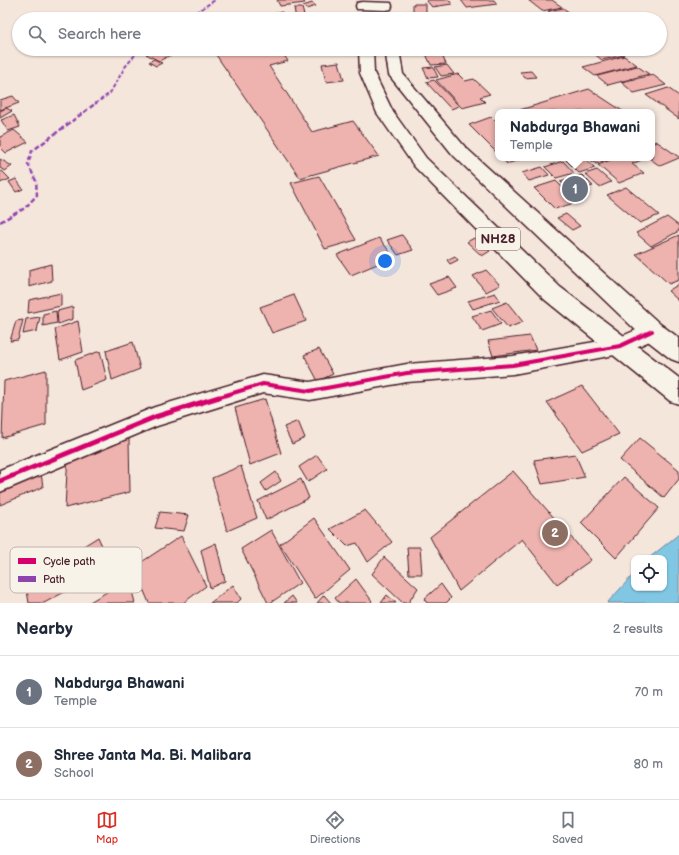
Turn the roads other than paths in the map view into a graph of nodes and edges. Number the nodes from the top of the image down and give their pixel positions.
1 (362, 3) edge
2 (386, 8) edge
3 (366, 56) edge
4 (393, 56) edge
5 (652, 331) junction
6 (620, 346) junction
7 (679, 352) edge
8 (679, 393) edge
9 (0, 481) edge

1 - 2 highway
3 - 6 highway, NH28
4 - 5 highway, NH28
5 - 6 street
5 - 7 highway, NH28
6 - 8 highway, NH28
6 - 9 street

